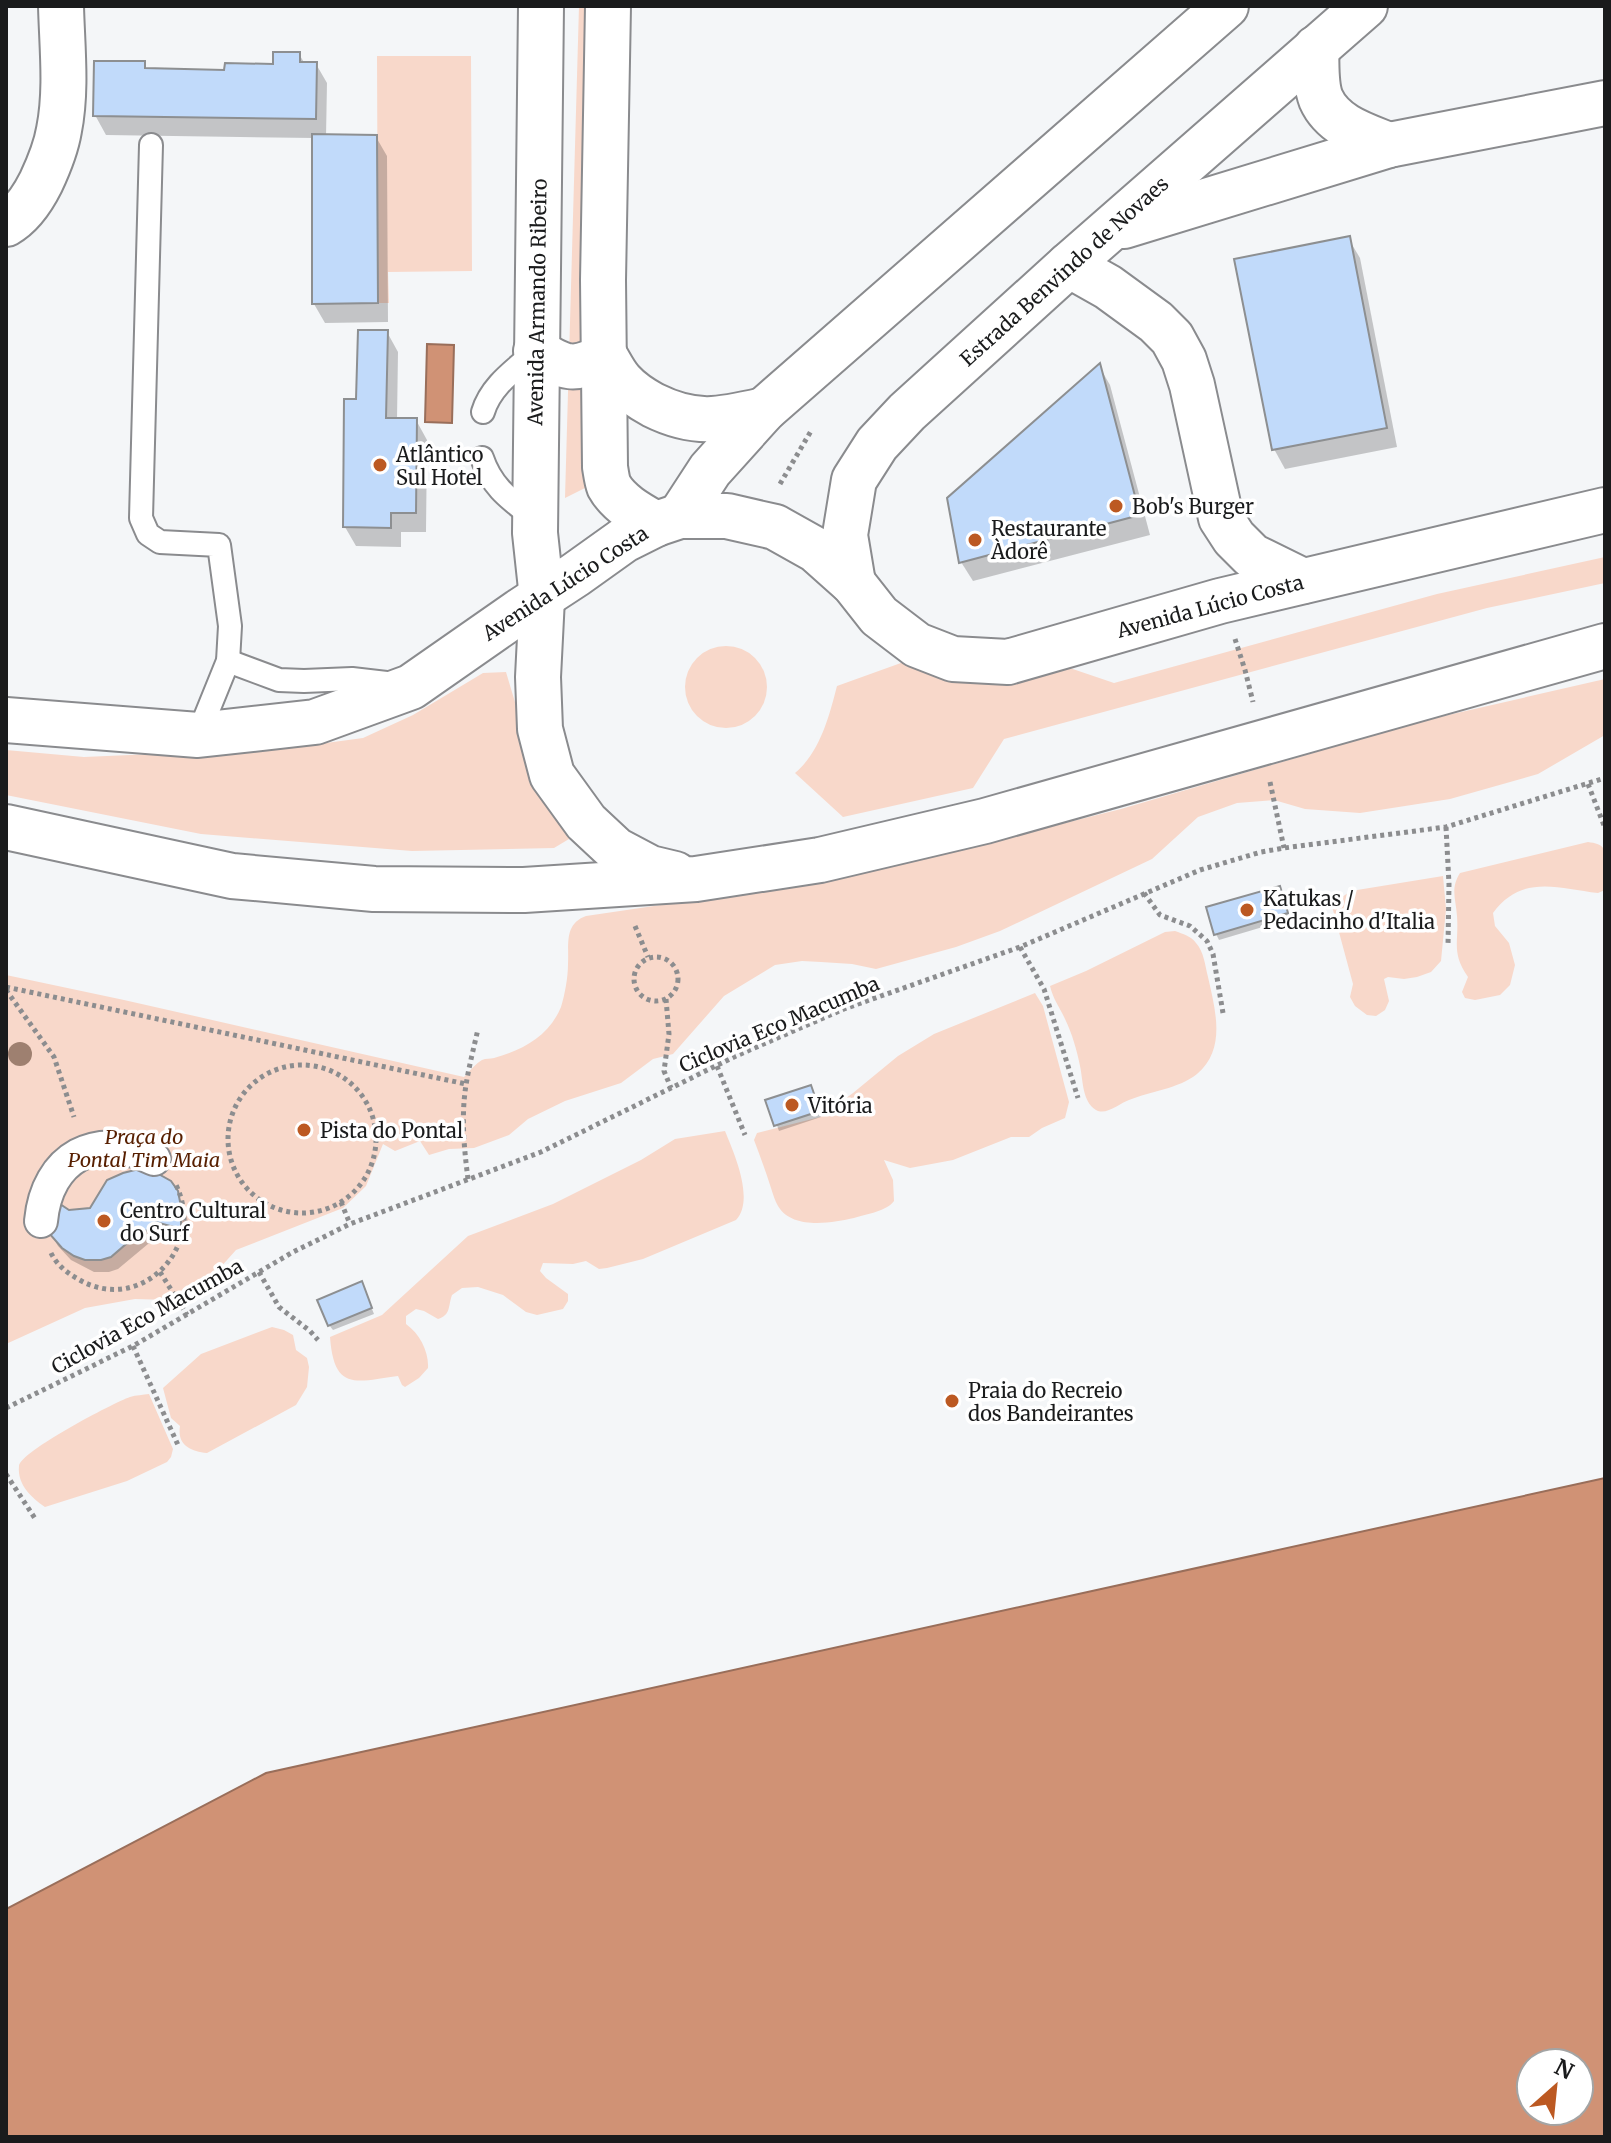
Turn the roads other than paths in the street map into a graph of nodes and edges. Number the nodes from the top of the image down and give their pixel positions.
1 (61, 6) edge
2 (541, 6) edge
3 (608, 6) edge
4 (1226, 6) edge
5 (1365, 6) edge
6 (1316, 48) junction
7 (1605, 103) edge
8 (151, 145) dead end
9 (1389, 145) junction
10 (20, 210) edge
11 (1110, 230) junction
12 (1069, 265) junction
13 (603, 280) junction
14 (537, 285) junction
15 (536, 351) junction
16 (605, 356) junction
17 (764, 410) junction
18 (483, 412) dead end
19 (482, 458) dead end
20 (1605, 510) edge
21 (535, 520) junction
22 (668, 520) junction
23 (1303, 581) junction
24 (853, 583) junction
25 (542, 598) junction
26 (1605, 646) edge
27 (228, 661) junction
28 (411, 687) junction
29 (6, 720) edge
30 (198, 735) junction
31 (6, 827) edge
32 (696, 879) junction
33 (154, 1159) road end
34 (41, 1221) road end

1 - 10 street
2 - 14 street, Avenida Armando Ribeiro
3 - 13 street
4 - 17 street
5 - 6 street, Estrada Benvindo de Novaes
6 - 9 street
6 - 11 street, Estrada Benvindo de Novaes
7 - 9 street
8 - 27 lane
9 - 11 street
11 - 12 street, Estrada Benvindo de Novaes
12 - 23 street
12 - 24 street, Estrada Benvindo de Novaes
13 - 14 street
13 - 16 street
14 - 15 street, Avenida Armando Ribeiro
15 - 16 street
15 - 18 lane
15 - 21 street, Avenida Armando Ribeiro
16 - 17 street
16 - 22 street
17 - 22 street
19 - 21 lane
20 - 23 street, Avenida Lúcio Costa
21 - 25 street, Avenida Armando Ribeiro
22 - 24 street, Avenida Lúcio Costa
22 - 25 street, Avenida Lúcio Costa
23 - 24 street, Avenida Lúcio Costa
25 - 28 street, Avenida Lúcio Costa
25 - 32 street, Avenida Armando Ribeiro
26 - 32 street
27 - 28 lane
27 - 30 lane
28 - 30 street, Avenida Lúcio Costa
29 - 30 street, Avenida Lúcio Costa
31 - 32 street
33 - 34 street

